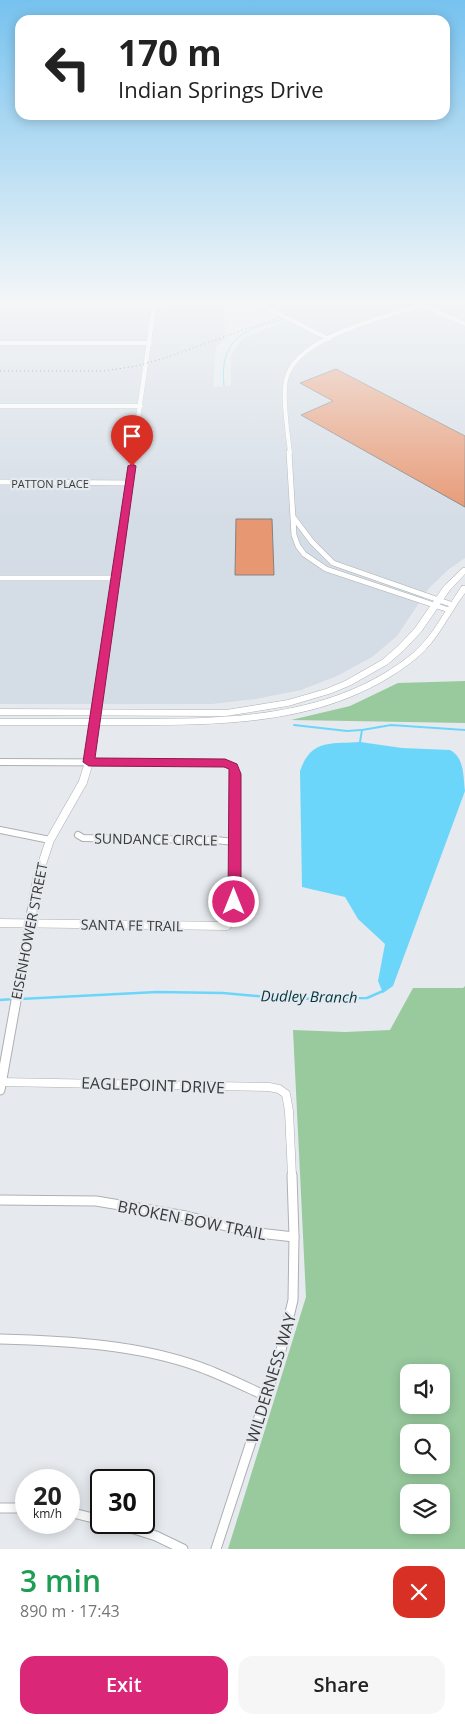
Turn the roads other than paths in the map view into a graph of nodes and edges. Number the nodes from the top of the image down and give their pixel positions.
1 (146, 374) edge
2 (287, 374) edge
3 (0, 406) edge
4 (141, 406) junction
5 (0, 482) edge
6 (130, 483) junction
7 (294, 518) junction
8 (308, 538) junction
9 (295, 541) junction
10 (333, 563) junction
11 (326, 569) junction
12 (465, 570) edge
13 (0, 578) edge
14 (116, 578) junction
15 (465, 588) edge
16 (437, 603) junction
17 (451, 608) junction
18 (0, 712) edge
19 (96, 712) junction
20 (0, 722) edge
21 (95, 722) junction
22 (0, 762) edge
23 (89, 762) junction
24 (233, 767) joint
25 (0, 830) edge
26 (78, 835) dead end
27 (50, 840) junction
28 (234, 842) junction
29 (0, 924) edge
30 (28, 925) junction
31 (1, 1086) edge
32 (289, 1111) joint
33 (0, 1200) edge
34 (294, 1237) junction
35 (0, 1339) edge
36 (266, 1396) junction
37 (0, 1508) edge
38 (15, 1508) edge
39 (150, 1534) edge
40 (183, 1549) edge
41 (216, 1549) edge

1 - 4 street, EISENHOWER STREET
2 - 7 street
3 - 4 street
4 - 6 street, EISENHOWER STREET
5 - 6 street, PATTON PLACE
6 - 14 street, EISENHOWER STREET
7 - 8 street
7 - 9 street
8 - 9 street
8 - 10 street
9 - 11 street
10 - 11 street
10 - 16 street
11 - 16 street
12 - 16 main road
13 - 14 street
14 - 19 street, EISENHOWER STREET
15 - 17 main road
16 - 17 street
16 - 19 main road
17 - 21 main road
18 - 19 main road
19 - 21 street, EISENHOWER STREET
20 - 21 main road
21 - 23 street, EISENHOWER STREET
22 - 23 street
23 - 24 street
23 - 27 street, EISENHOWER STREET
24 - 28 street
25 - 27 street
26 - 28 street, SUNDANCE CIRCLE
27 - 30 street, EISENHOWER STREET
28 - 30 street, SANTA FE TRAIL
29 - 30 street, SANTA FE TRAIL
30 - 31 street, EISENHOWER STREET
31 - 32 street, EAGLEPOINT DRIVE
32 - 34 street, WILDERNESS WAY
33 - 34 street, BROKEN BOW TRAIL
34 - 36 street, WILDERNESS WAY
35 - 36 street
36 - 41 street, WILDERNESS WAY
37 - 38 street
39 - 40 street

